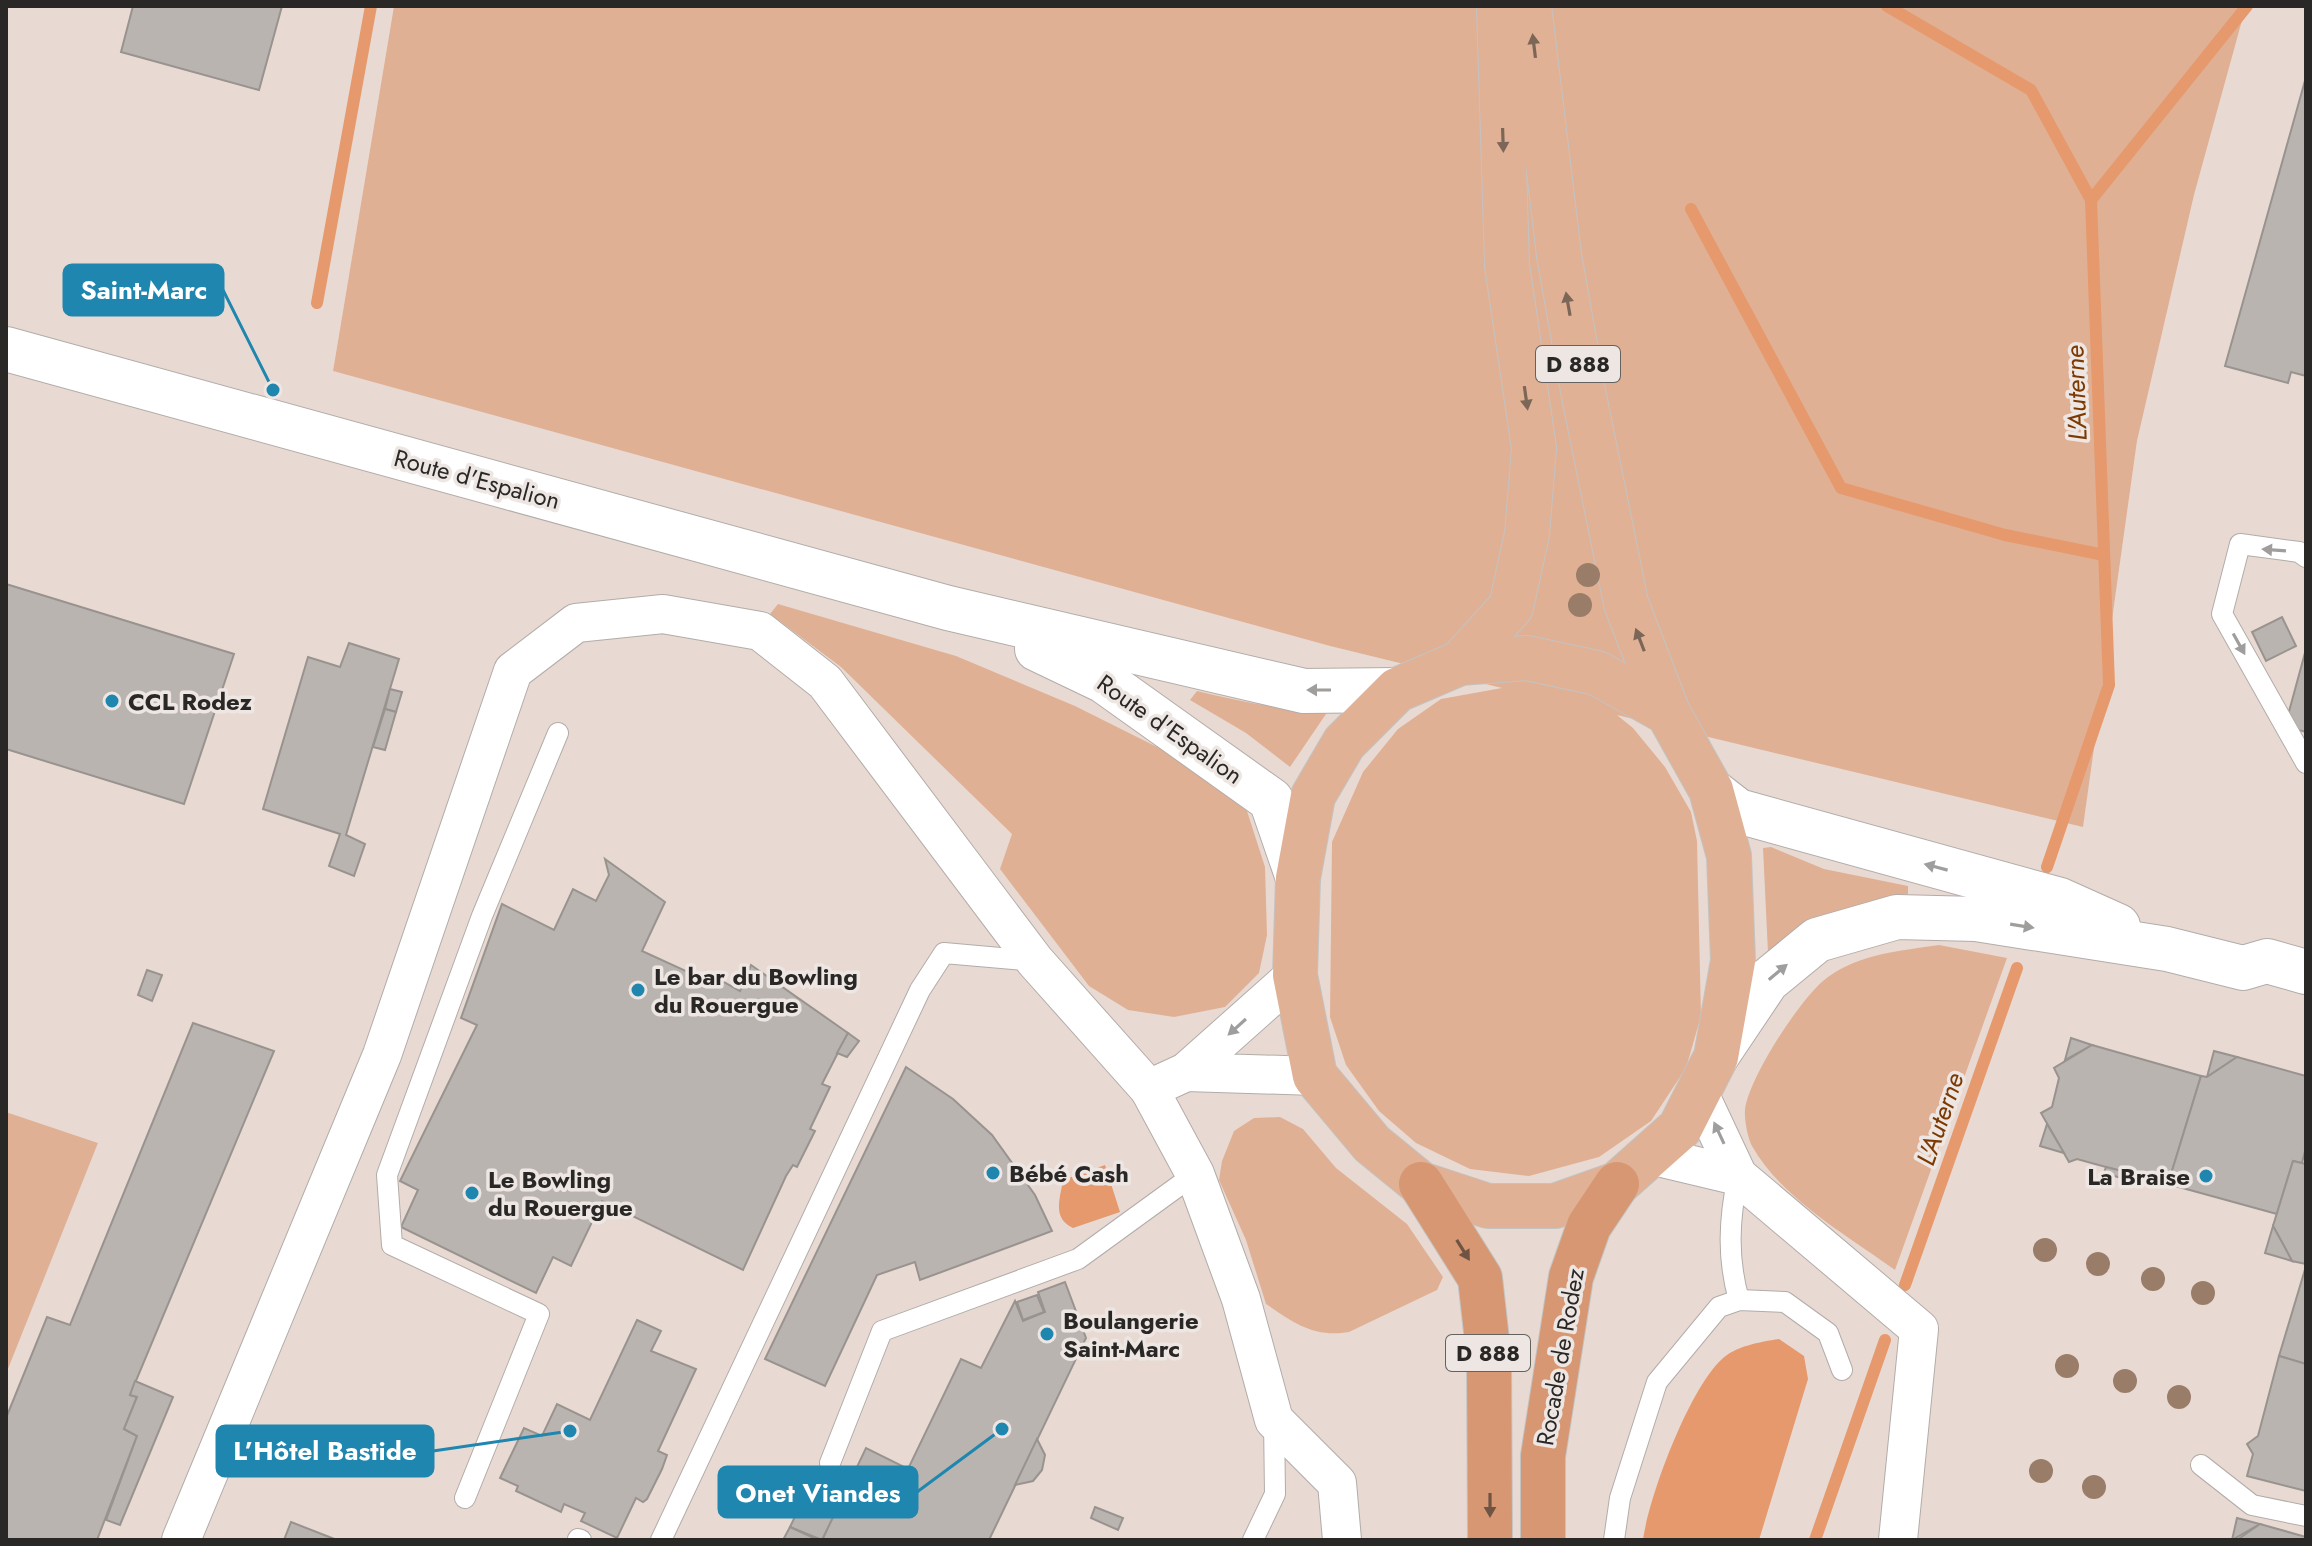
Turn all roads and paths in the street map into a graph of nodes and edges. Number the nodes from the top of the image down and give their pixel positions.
1 (1499, 6) edge
2 (1529, 6) edge
3 (6, 349) edge
4 (2306, 557) edge
5 (948, 608) junction
6 (1460, 663) junction
7 (1397, 690) junction
8 (1668, 713) junction
9 (558, 733) dead end
10 (2306, 763) edge
11 (1711, 790) junction
12 (1298, 878) junction
13 (2167, 949) junction
14 (1035, 961) junction
15 (2243, 968) junction
16 (2306, 972) edge
17 (1295, 975) junction
18 (2306, 1001) edge
19 (1186, 1072) junction
20 (1707, 1074) junction
21 (1315, 1076) junction
22 (1149, 1089) junction
23 (1650, 1155) junction
24 (1195, 1174) junction
25 (1738, 1176) junction
26 (1421, 1184) junction
27 (1617, 1184) junction
28 (1739, 1300) junction
29 (1842, 1370) dead end
30 (1274, 1420) junction
31 (830, 1463) dead end
32 (2201, 1465) dead end
33 (465, 1498) dead end
34 (2306, 1516) edge
35 (181, 1540) edge
36 (661, 1540) edge
37 (1253, 1540) edge
38 (1342, 1540) edge
39 (1490, 1540) edge
40 (1543, 1540) edge
41 (1614, 1540) edge
42 (1898, 1540) edge

1 -> 6 main road, D 888
8 -> 2 main road, D 888
3 - 5 main road, Route d'Espalion
4 -> 10 lane
7 -> 5 main road, Route d'Espalion
5 - 12 main road, Route d'Espalion
6 - 7 main road
6 - 8 main road
7 - 12 main road
8 - 11 main road
9 - 33 lane
13 -> 11 main road
11 - 20 main road
12 - 17 main road
13 - 15 main road
20 -> 13 main road
14 - 22 street
14 - 35 street
14 - 36 lane
15 - 16 main road
15 - 18 main road
17 -> 19 street
17 - 21 main road
19 - 21 street
19 - 22 street
20 - 23 main road
25 -> 20 street
21 - 26 main road
22 - 24 street
23 - 25 street
23 - 27 main road
24 - 30 street
24 - 31 lane
25 - 28 lane
25 - 42 street
26 - 27 main road
26 -> 39 highway, D 888
27 - 40 highway, Rocade de Rodez / D 888
28 - 29 lane
28 - 41 lane
30 - 37 lane
30 - 38 street
32 - 34 lane

